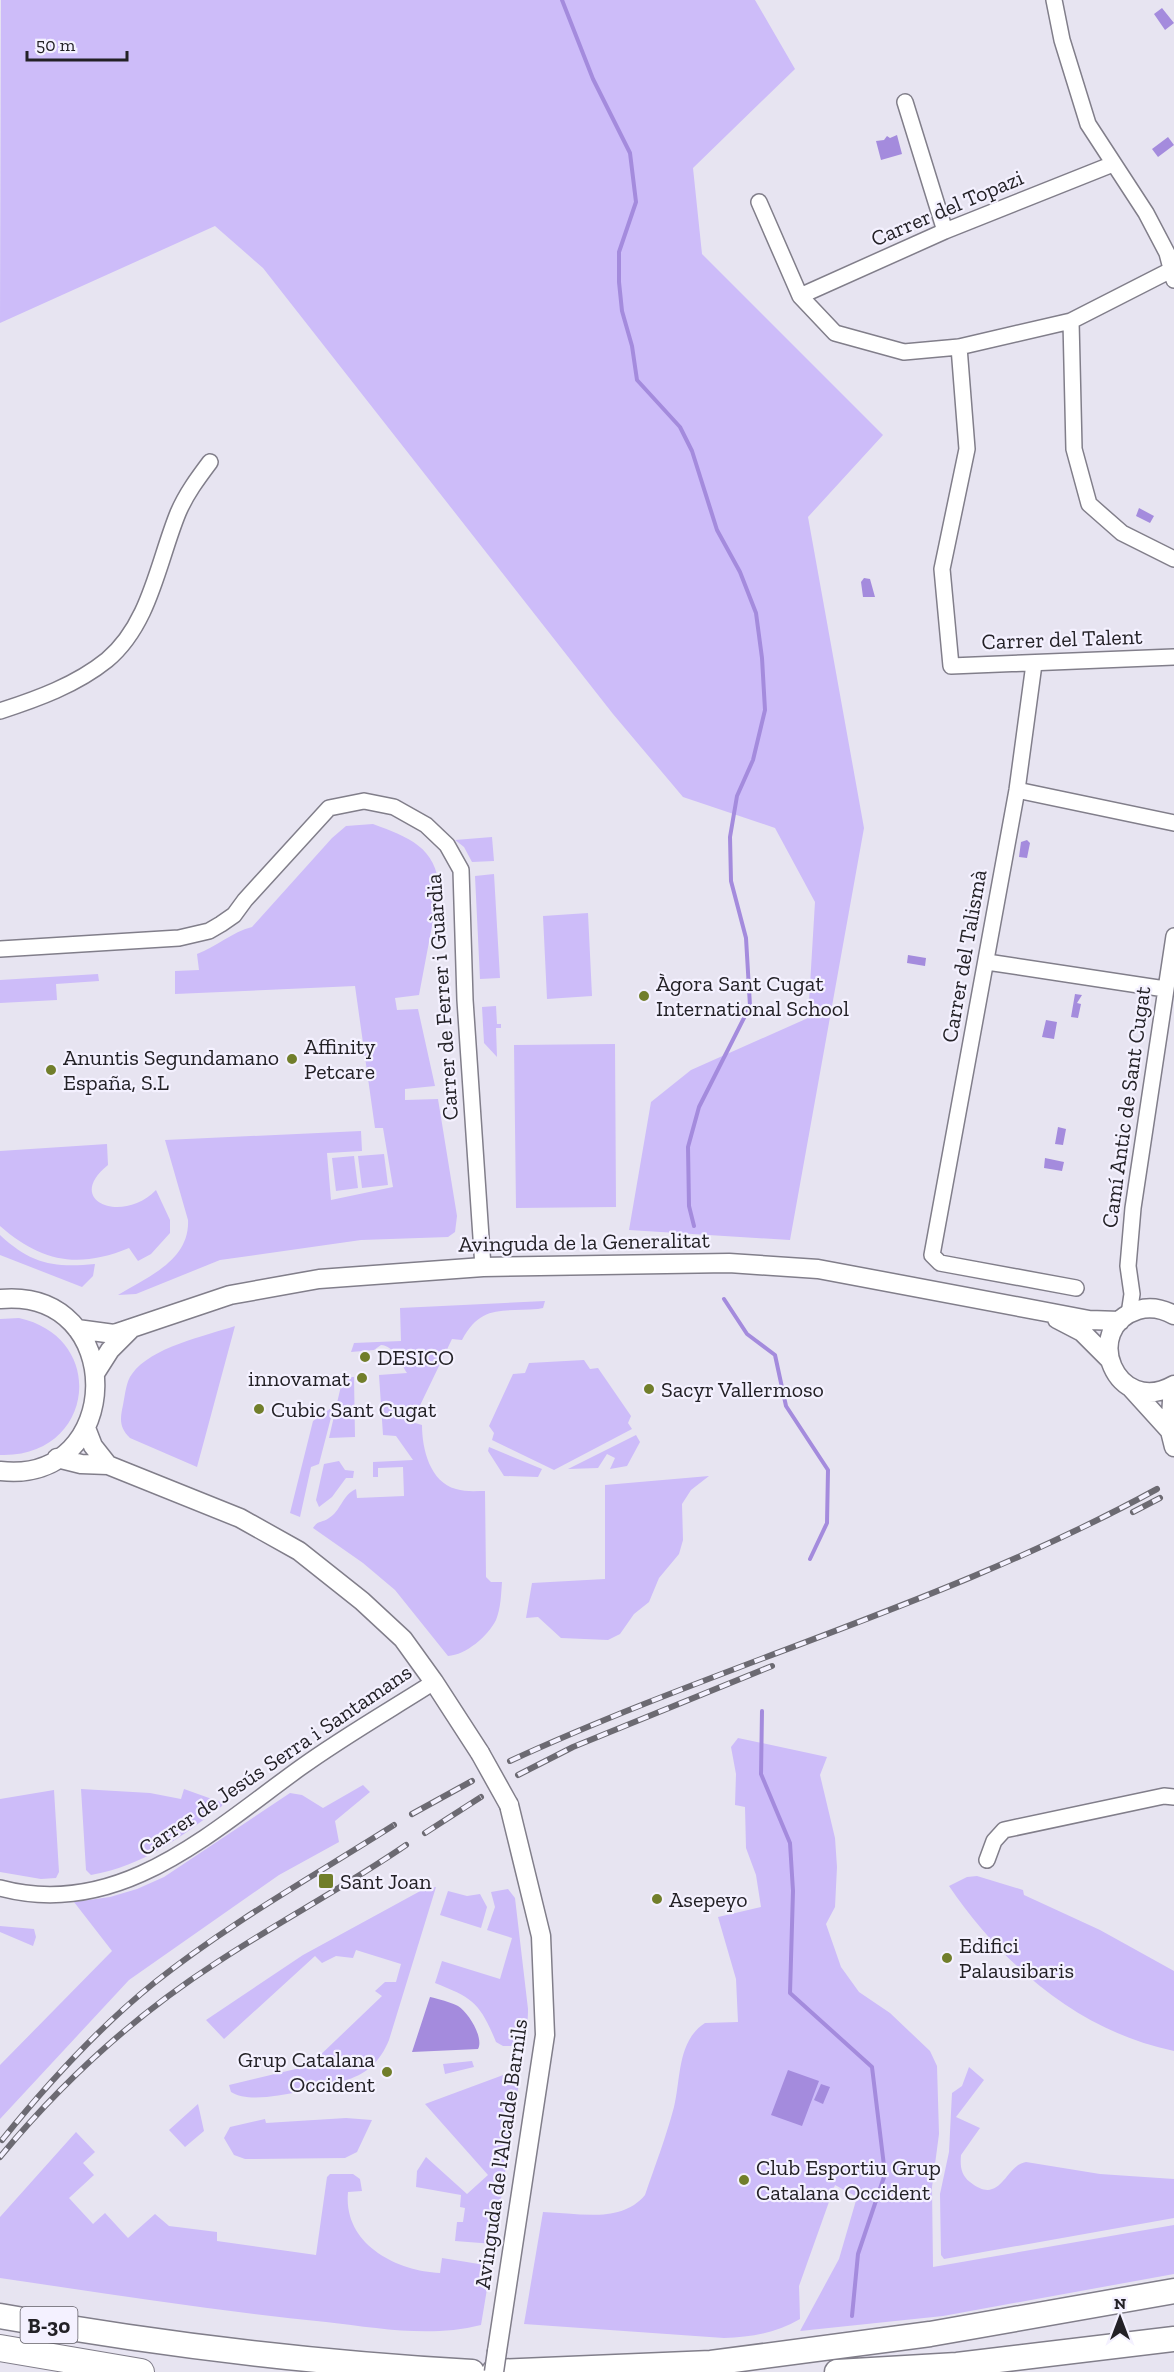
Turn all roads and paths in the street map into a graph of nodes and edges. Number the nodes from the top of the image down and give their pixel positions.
1 (1054, 0) edge
2 (905, 102) dead end
3 (1113, 164) junction
4 (759, 202) dead end
5 (945, 231) junction
6 (1170, 250) edge
7 (1172, 275) edge
8 (800, 296) junction
9 (1071, 321) junction
10 (959, 347) junction
11 (210, 462) dead end
12 (1174, 559) edge
13 (1174, 657) edge
14 (1034, 664) junction
15 (0, 711) edge
16 (1017, 790) junction
17 (1174, 823) edge
18 (1174, 936) edge
19 (0, 949) edge
20 (987, 962) junction
21 (1165, 989) junction
22 (483, 1267) junction
23 (1132, 1284) junction
24 (1076, 1288) dead end
25 (4, 1296) edge
26 (1042, 1312) junction
27 (1166, 1312) edge
28 (1125, 1317) junction
29 (77, 1329) junction
30 (130, 1330) junction
31 (1110, 1360) junction
32 (96, 1372) junction
33 (1174, 1386) edge
34 (1131, 1388) junction
35 (86, 1428) junction
36 (1172, 1439) edge
37 (57, 1458) junction
38 (108, 1465) junction
39 (0, 1471) edge
40 (434, 1682) junction
41 (1171, 1794) edge
42 (987, 1860) dead end
43 (0, 1888) edge
44 (1174, 2290) edge
45 (0, 2311) edge
46 (0, 2316) edge
47 (99, 2333) junction
48 (1174, 2339) edge
49 (0, 2348) edge
50 (495, 2365) edge
51 (141, 2372) edge
52 (472, 2372) edge
53 (837, 2372) edge

1 - 3 street
2 - 5 street
3 - 5 street, Carrer del Topazi
3 - 6 street
4 - 8 street
5 - 8 street, Carrer del Topazi
6 - 7 street
7 - 9 street
8 - 10 street
9 - 10 street
9 - 12 street
10 - 14 street, Carrer del Talent
11 - 15 street
13 - 14 street, Carrer del Talent
14 - 16 street, Carrer del Talismà
16 - 17 street
16 - 20 street, Carrer del Talismà
18 - 21 street, Camí Antic de Sant Cugat
19 - 22 street, Carrer de Ferrer i Guàrdia
20 - 21 street
20 - 24 street, Carrer del Talismà
21 - 23 street, Camí Antic de Sant Cugat
22 - 26 street, Avinguda de la Generalitat
22 - 30 street, Avinguda de la Generalitat
23 - 27 street
23 - 28 street, Camí Antic de Sant Cugat
25 - 29 street
26 - 28 street, Avinguda de la Generalitat
26 - 31 street, Avinguda de la Generalitat
27 - 28 street, Avinguda de la Generalitat
28 - 31 street
29 - 30 street, Avinguda de la Generalitat
29 - 32 street
30 - 32 street, Avinguda de la Generalitat
31 - 34 street, Avinguda de la Generalitat
32 - 35 street
33 - 34 street
33 - 36 street
34 - 36 street, Avinguda de la Generalitat
35 - 37 street
35 - 38 street
37 - 38 street, Avinguda de l'Alcalde Barnils
37 - 39 street
38 - 40 street, Avinguda de l'Alcalde Barnils
40 - 43 street, Carrer de Jesús Serra i Santamans
40 - 50 street, Avinguda de l'Alcalde Barnils, bridge
41 - 42 street
44 - 50 highway
45 - 47 highway
46 - 47 highway, B-30
47 - 52 highway, B-30
48 - 53 highway
49 - 51 highway

